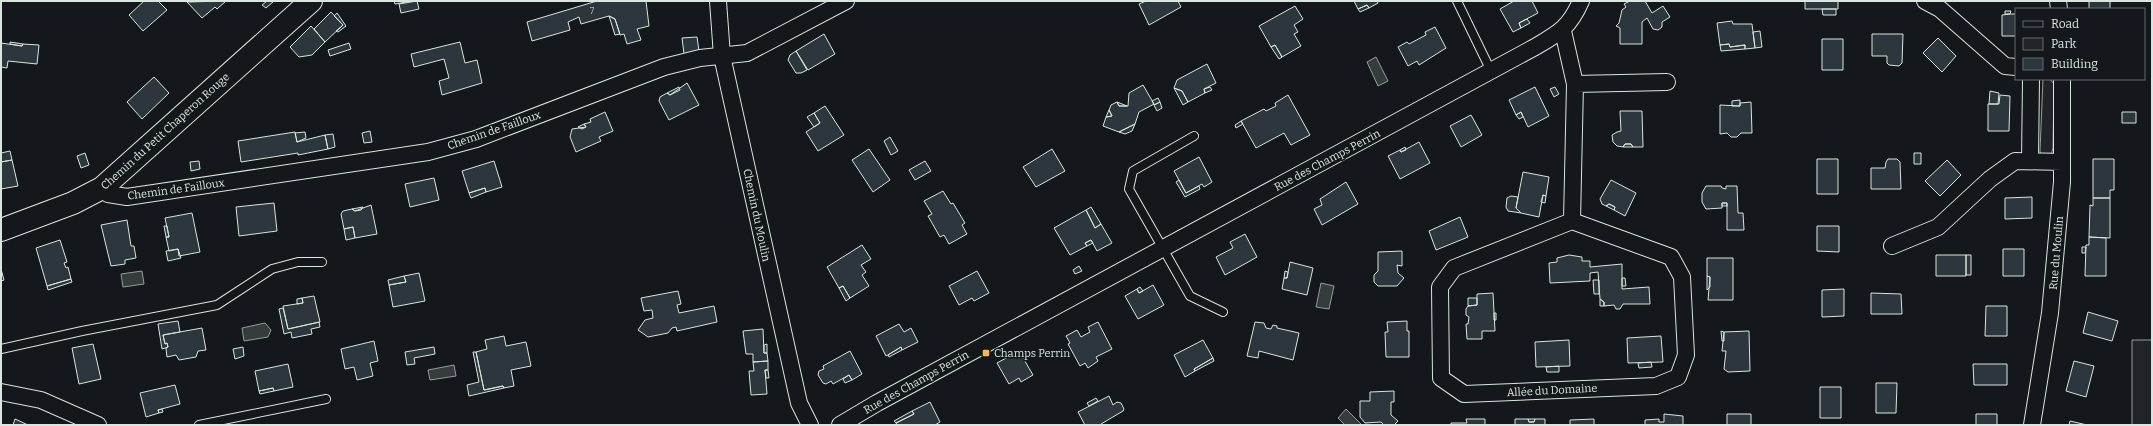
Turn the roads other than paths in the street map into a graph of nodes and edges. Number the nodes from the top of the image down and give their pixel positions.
1 (311, 1) edge
2 (718, 1) edge
3 (846, 1) edge
4 (1457, 1) edge
5 (1581, 1) edge
6 (1925, 1) edge
7 (1563, 31) junction
8 (722, 56) junction
9 (2015, 67) edge
10 (1491, 71) junction
11 (2031, 80) edge
12 (2062, 80) edge
13 (1667, 82) dead end
14 (1575, 84) junction
15 (1194, 136) dead end
16 (2030, 161) junction
17 (2062, 162) junction
18 (102, 188) junction
19 (1572, 221) junction
20 (1, 230) edge
21 (1892, 246) dead end
22 (1162, 249) junction
23 (322, 262) dead end
24 (1223, 312) dead end
25 (1, 350) edge
26 (1, 392) edge
27 (326, 399) dead end
28 (98, 425) edge
29 (199, 425) edge
30 (810, 425) edge
31 (840, 425) edge
32 (2032, 425) edge

1 - 18 street, Chemin du Petit Chaperon Rouge
2 - 8 street, Chemin du Moulin
3 - 8 street, Chemin de Failloux
4 - 10 lane
5 - 7 street, Rue des Champs Perrin
6 - 9 street
7 - 10 street, Rue des Champs Perrin
7 - 14 street
8 - 18 street, Chemin de Failloux
8 - 30 street, Chemin du Moulin
10 - 22 street, Rue des Champs Perrin
11 - 16 street
12 - 17 street, Rue du Moulin
13 - 14 street
14 - 19 street
15 - 22 lane
16 - 17 street
16 - 21 street
17 - 32 street, Rue du Moulin
18 - 20 street, Chemin du Petit Chaperon Rouge
19 - 19 street, Allée du Domaine
22 - 24 lane
22 - 31 street, Rue des Champs Perrin
23 - 25 lane
26 - 28 street
27 - 29 lane

